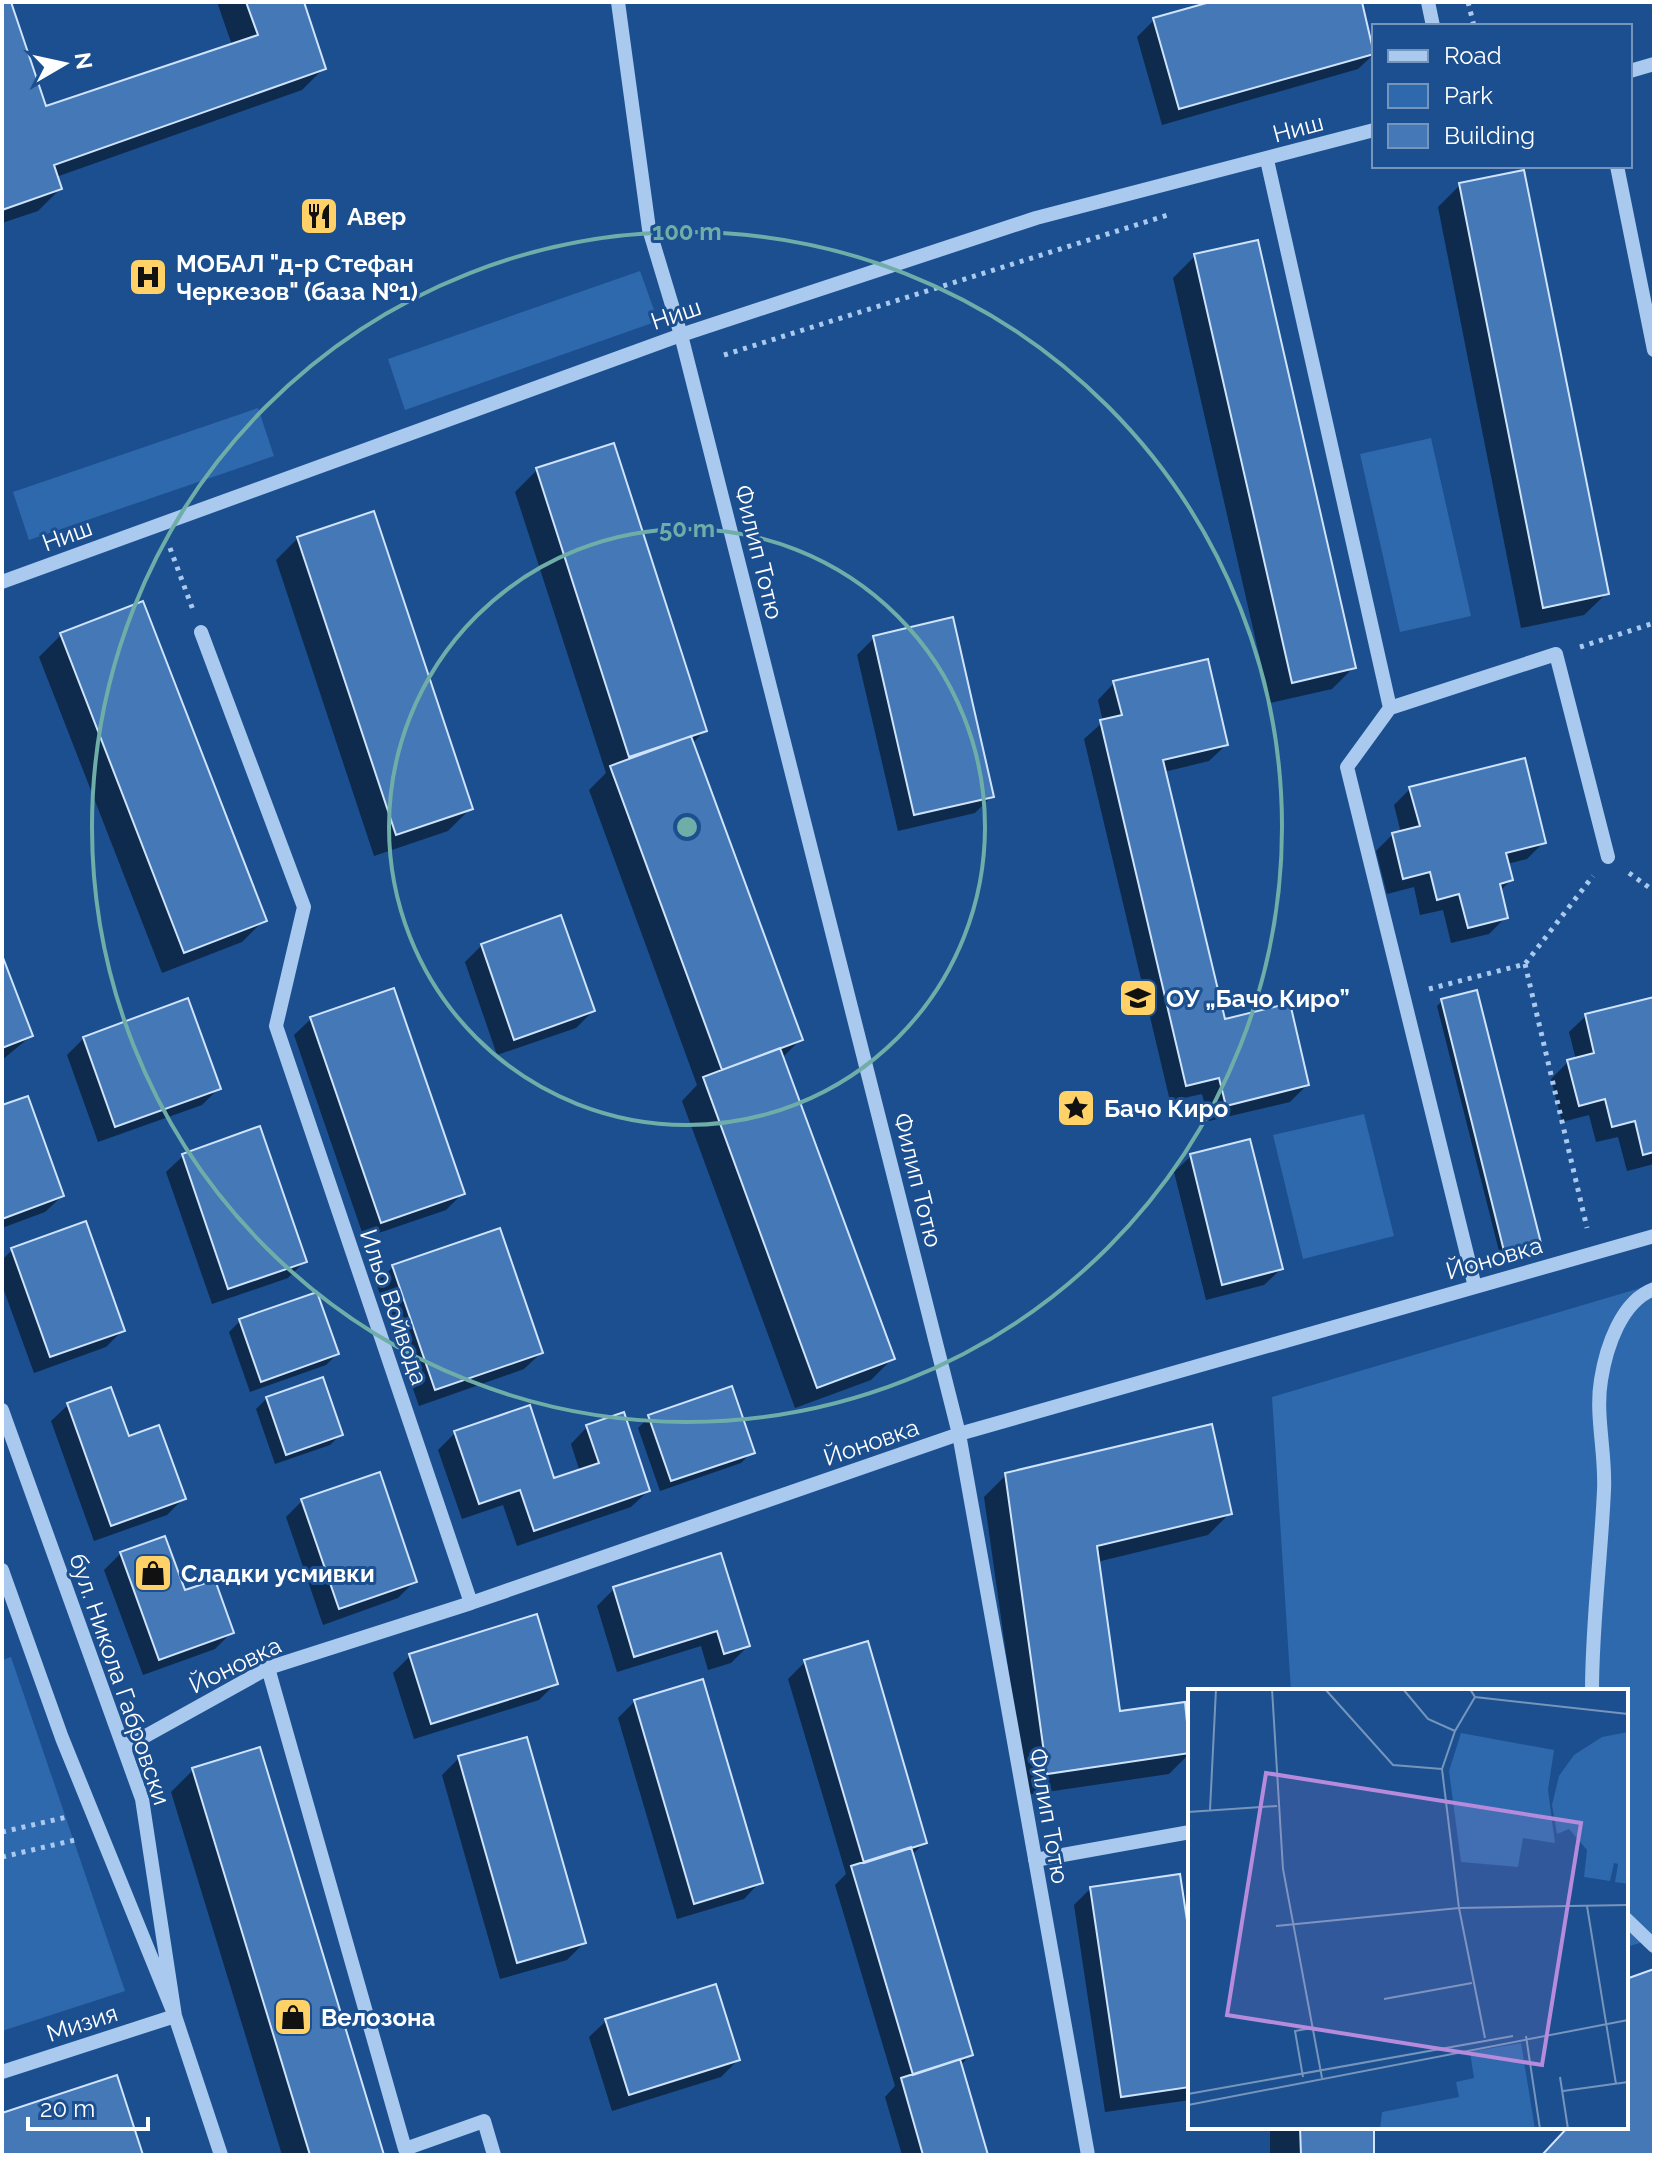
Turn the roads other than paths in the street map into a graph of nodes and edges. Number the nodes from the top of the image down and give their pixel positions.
1 (618, 2) edge
2 (1428, 2) edge
3 (1433, 24) edge
4 (1654, 64) edge
5 (1632, 70) edge
6 (1372, 131) edge
7 (1267, 160) junction
8 (1617, 168) edge
9 (681, 335) junction
10 (1654, 350) edge
11 (3, 578) edge
12 (201, 632) road end
13 (1390, 708) junction
14 (1608, 857) road end
15 (1654, 1236) edge
16 (1475, 1287) junction
17 (1654, 1289) edge
18 (2, 1410) edge
19 (959, 1434) junction
20 (2, 1570) edge
21 (471, 1603) junction
22 (268, 1668) junction
23 (1592, 1689) edge
24 (124, 1748) junction
25 (1188, 1832) edge
26 (1035, 1860) junction
27 (1628, 1921) edge
28 (1654, 1946) edge
29 (175, 2016) junction
30 (2, 2072) edge
31 (221, 2155) edge
32 (494, 2155) edge
33 (1088, 2155) edge

1 - 9 street, Филип Тотю
2 - 3 street
4 - 5 street
6 - 7 street, Ниш
7 - 9 street, Ниш
7 - 13 street
8 - 10 street
9 - 11 street, Ниш
9 - 19 street, Филип Тотю
12 - 21 street, Ильо Войвода
13 - 14 street
13 - 16 street
15 - 16 street, Йоновка
16 - 19 street, Йоновка
17 - 23 street
18 - 24 street, бул. Никола Габровски
19 - 21 street, Йоновка
19 - 26 street, Филип Тотю
20 - 29 street, бул. Никола Габровски
21 - 22 street, Йоновка
22 - 24 street, Йоновка
22 - 32 street
24 - 29 street, бул. Никола Габровски
25 - 26 street
26 - 33 street, Филип Тотю
27 - 28 street
29 - 30 street, Мизия
29 - 31 street, бул. Никола Габровски

